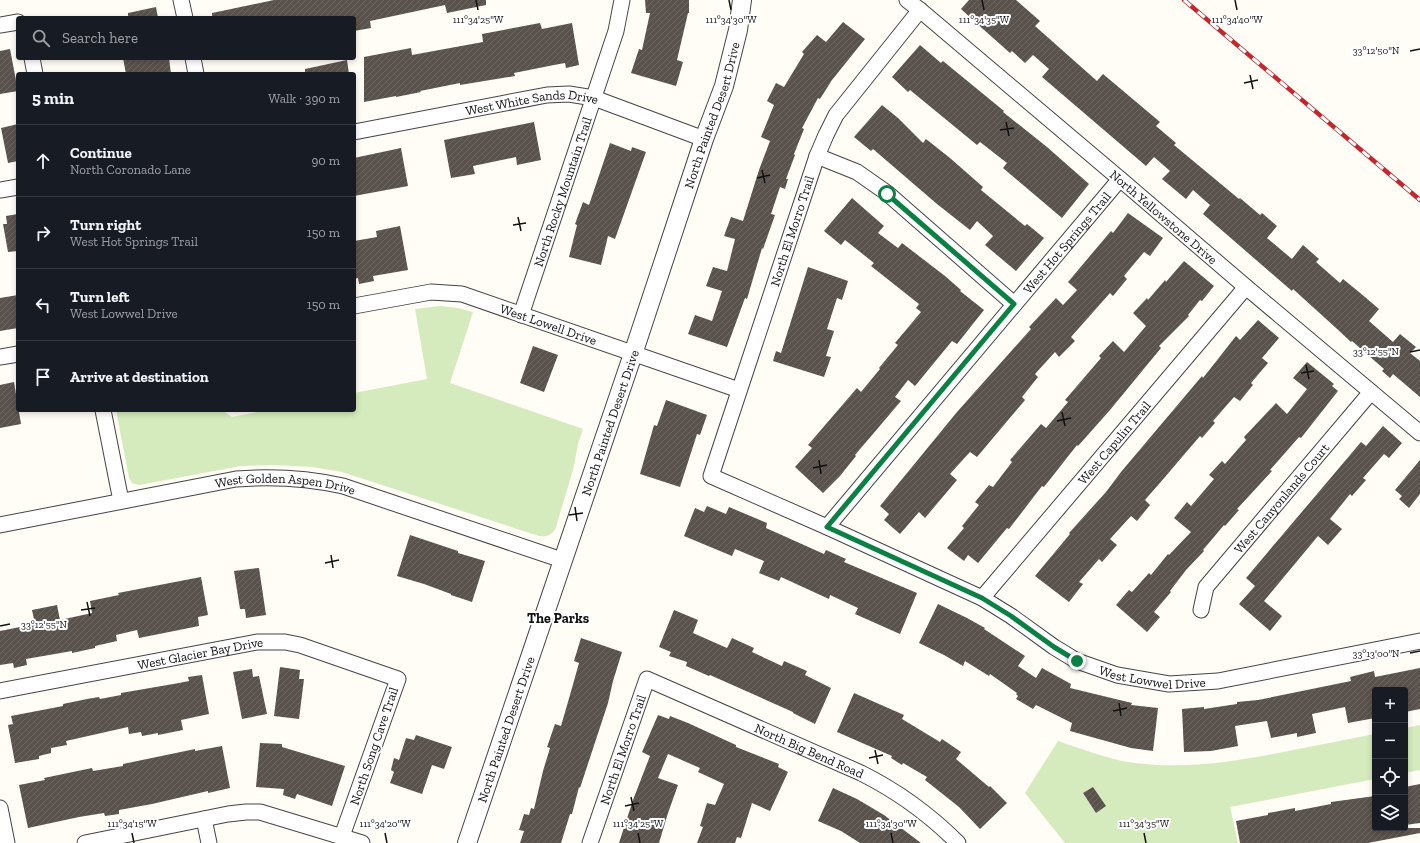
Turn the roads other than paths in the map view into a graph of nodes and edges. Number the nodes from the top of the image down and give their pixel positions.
1 (181, 0) edge
2 (622, 0) edge
3 (742, 0) edge
4 (907, 0) edge
5 (920, 10) junction
6 (185, 16) edge
7 (16, 22) edge
8 (0, 25) edge
9 (32, 60) edge
10 (193, 60) edge
11 (35, 72) edge
12 (196, 72) edge
13 (594, 98) junction
14 (356, 132) edge
15 (704, 139) junction
16 (817, 156) junction
17 (1120, 179) junction
18 (16, 187) edge
19 (0, 190) edge
20 (1246, 287) junction
21 (1014, 304) junction
22 (356, 306) edge
23 (522, 315) junction
24 (16, 354) edge
25 (633, 354) junction
26 (0, 357) edge
27 (739, 390) junction
28 (1372, 392) junction
29 (103, 412) edge
30 (1420, 433) edge
31 (711, 476) joint
32 (120, 501) junction
33 (0, 525) edge
34 (827, 527) junction
35 (562, 560) junction
36 (982, 598) junction
37 (1201, 610) dead end
38 (1420, 641) edge
39 (398, 678) joint
40 (647, 679) joint
41 (0, 691) edge
42 (0, 808) edge
43 (204, 819) junction
44 (342, 836) junction
45 (7, 843) edge
46 (85, 843) edge
47 (209, 843) edge
48 (362, 843) edge
49 (467, 843) edge
50 (590, 843) edge
51 (958, 843) edge

1 - 6 street
2 - 13 street, North Rocky Mountain Trail
3 - 15 street, North Painted Desert Drive
4 - 5 street, North Yellowstone Drive
5 - 16 street, North El Morro Trail
5 - 17 street, North Yellowstone Drive
7 - 8 street
9 - 11 street
10 - 12 street
13 - 14 street, West White Sands Drive
13 - 15 street, West White Sands Drive
13 - 23 street, North Rocky Mountain Trail
15 - 25 street, North Painted Desert Drive
16 - 21 street
16 - 27 street, North El Morro Trail
17 - 20 street, North Yellowstone Drive
17 - 21 street, West Hot Springs Trail
18 - 19 street
20 - 28 street, North Yellowstone Drive
20 - 36 street, West Capulin Trail
21 - 34 street, West Hot Springs Trail
22 - 23 street, West Lowell Drive
23 - 25 street, West Lowell Drive
24 - 26 street
25 - 27 street, West Lowell Drive
25 - 35 street, North Painted Desert Drive
27 - 31 street, North El Morro Trail
28 - 30 street, North Yellowstone Drive
28 - 37 street, West Canyonlands Court
29 - 32 street
31 - 34 street, West Lowwel Drive
32 - 33 street, West Golden Aspen Drive
32 - 35 street, West Golden Aspen Drive
34 - 36 street, West Lowwel Drive
35 - 49 street, North Painted Desert Drive
36 - 38 street, West Lowwel Drive
39 - 41 street, West Glacier Bay Drive
39 - 44 street, North Song Cave Trail
40 - 50 street, North El Morro Trail
40 - 51 street, North Big Bend Road
42 - 45 street
43 - 44 street
43 - 46 street
43 - 47 street
44 - 48 street

